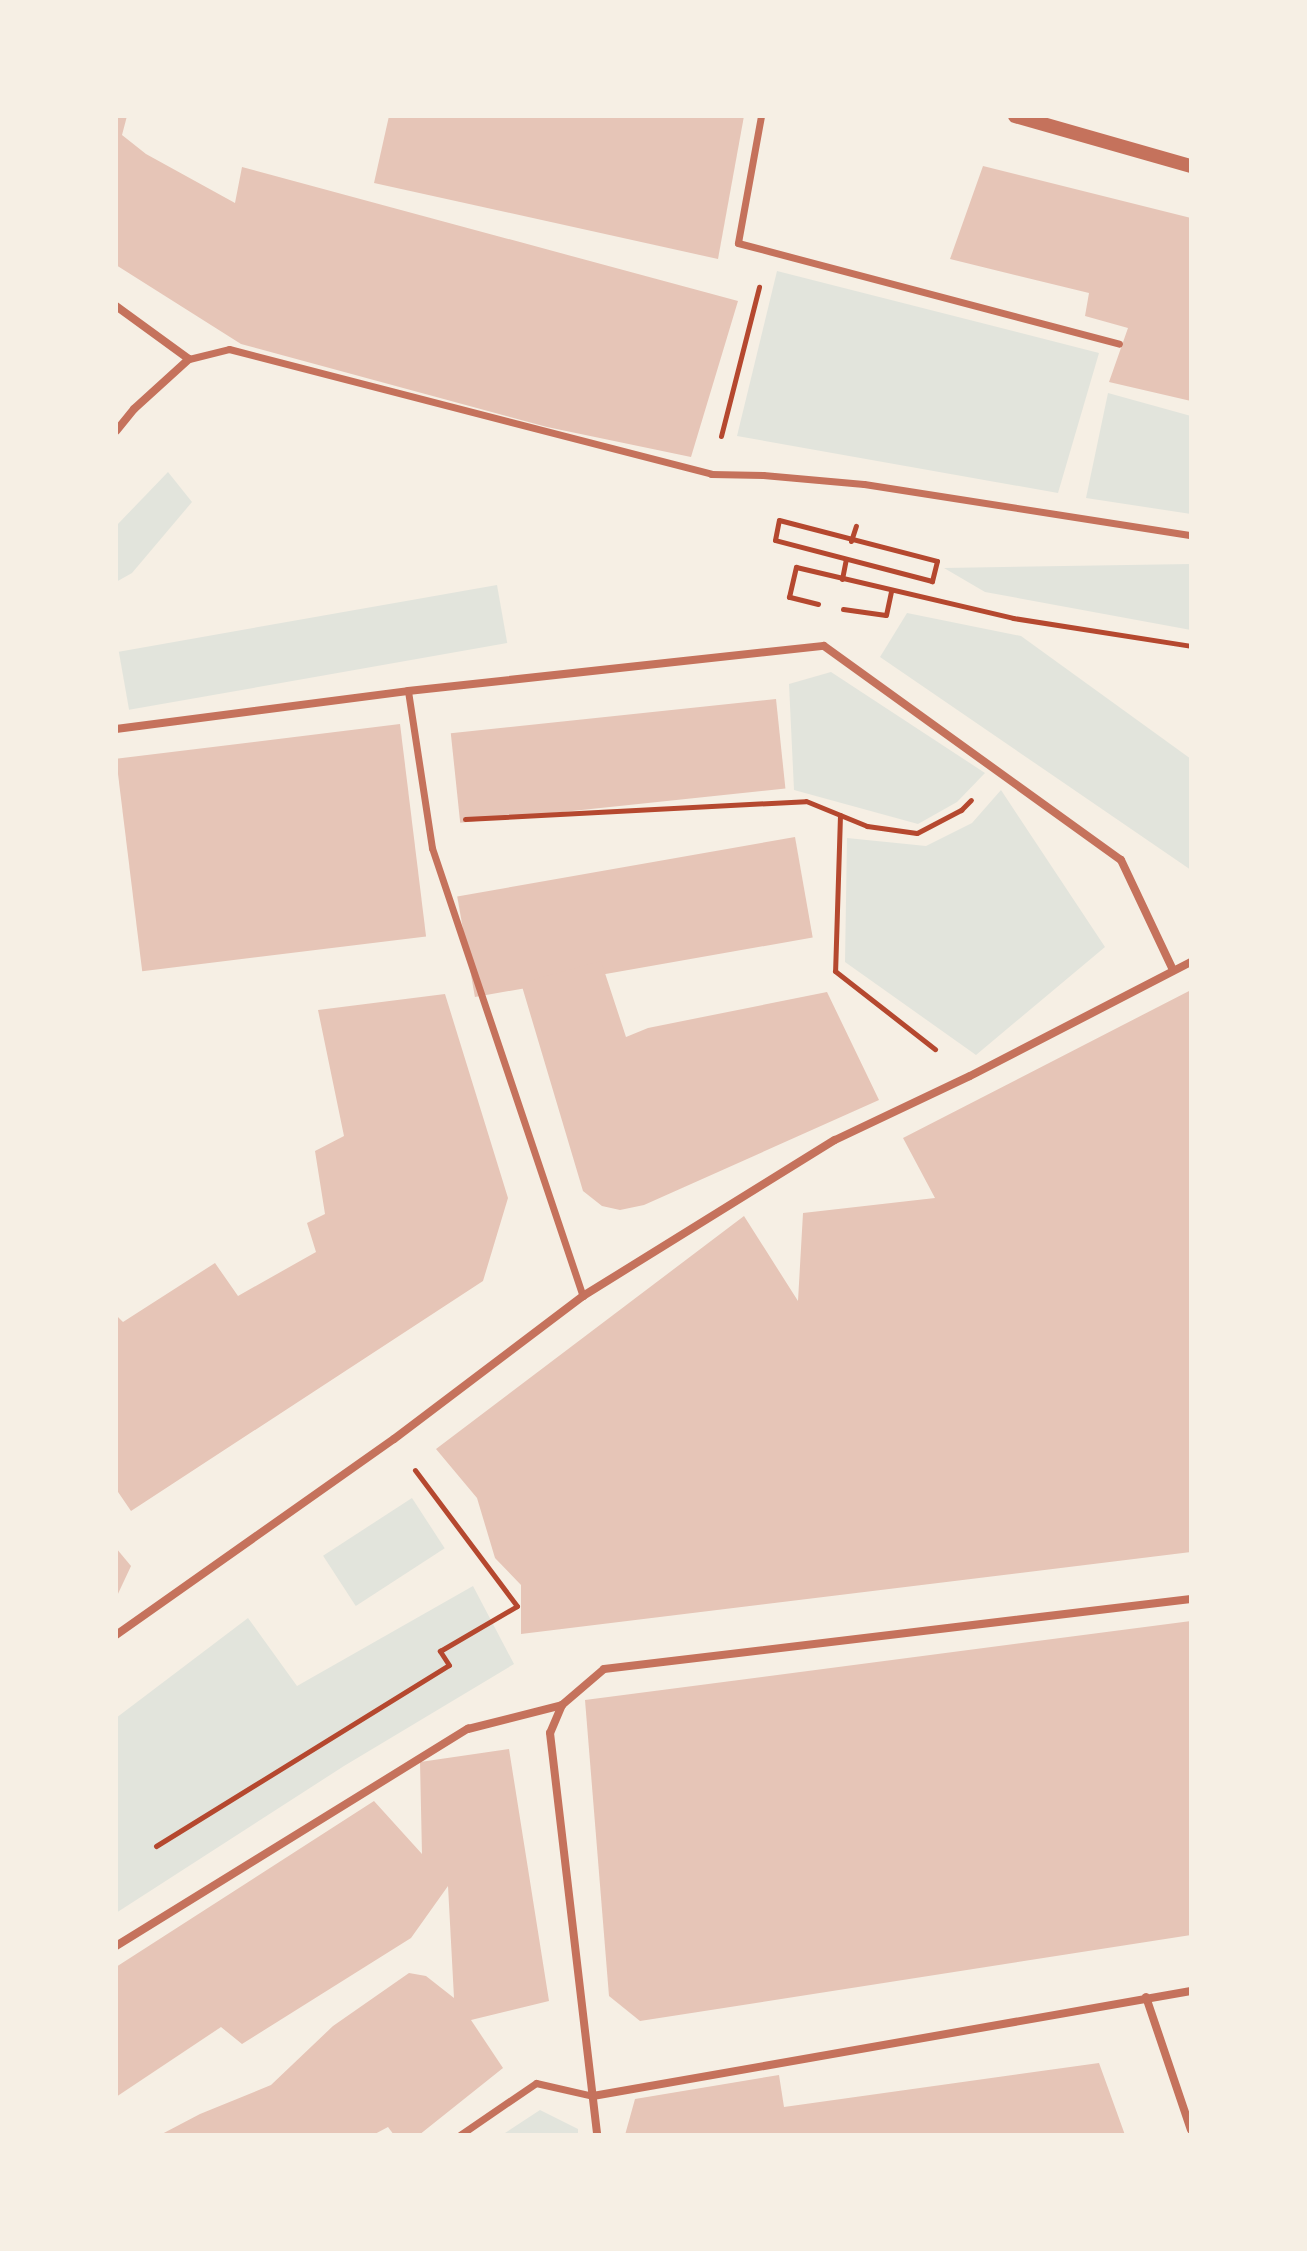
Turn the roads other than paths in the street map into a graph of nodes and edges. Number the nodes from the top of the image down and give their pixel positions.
1 (761, 116) edge
2 (1015, 116) edge
3 (1056, 116) edge
4 (1080, 134) junction
5 (1191, 166) edge
6 (116, 306) edge
7 (1119, 344) dead end
8 (189, 359) junction
9 (116, 431) edge
10 (1191, 535) edge
11 (408, 691) junction
12 (116, 729) edge
13 (1191, 962) edge
14 (1173, 970) junction
15 (583, 1296) junction
16 (1191, 1599) edge
17 (116, 1635) edge
18 (562, 1705) junction
19 (116, 1946) edge
20 (1191, 1991) edge
21 (1146, 1997) junction
22 (593, 2096) junction
23 (1191, 2130) edge
24 (460, 2135) edge
25 (597, 2135) edge

1 - 7 street
2 - 4 street
3 - 4 street
4 - 5 street
6 - 8 street
8 - 9 street
8 - 10 street
11 - 12 street
11 - 14 street
11 - 15 street
13 - 14 street
14 - 15 street
15 - 17 street
16 - 18 street
18 - 19 street
18 - 22 street
20 - 21 street
21 - 22 street
21 - 23 street
22 - 24 street
22 - 25 street

